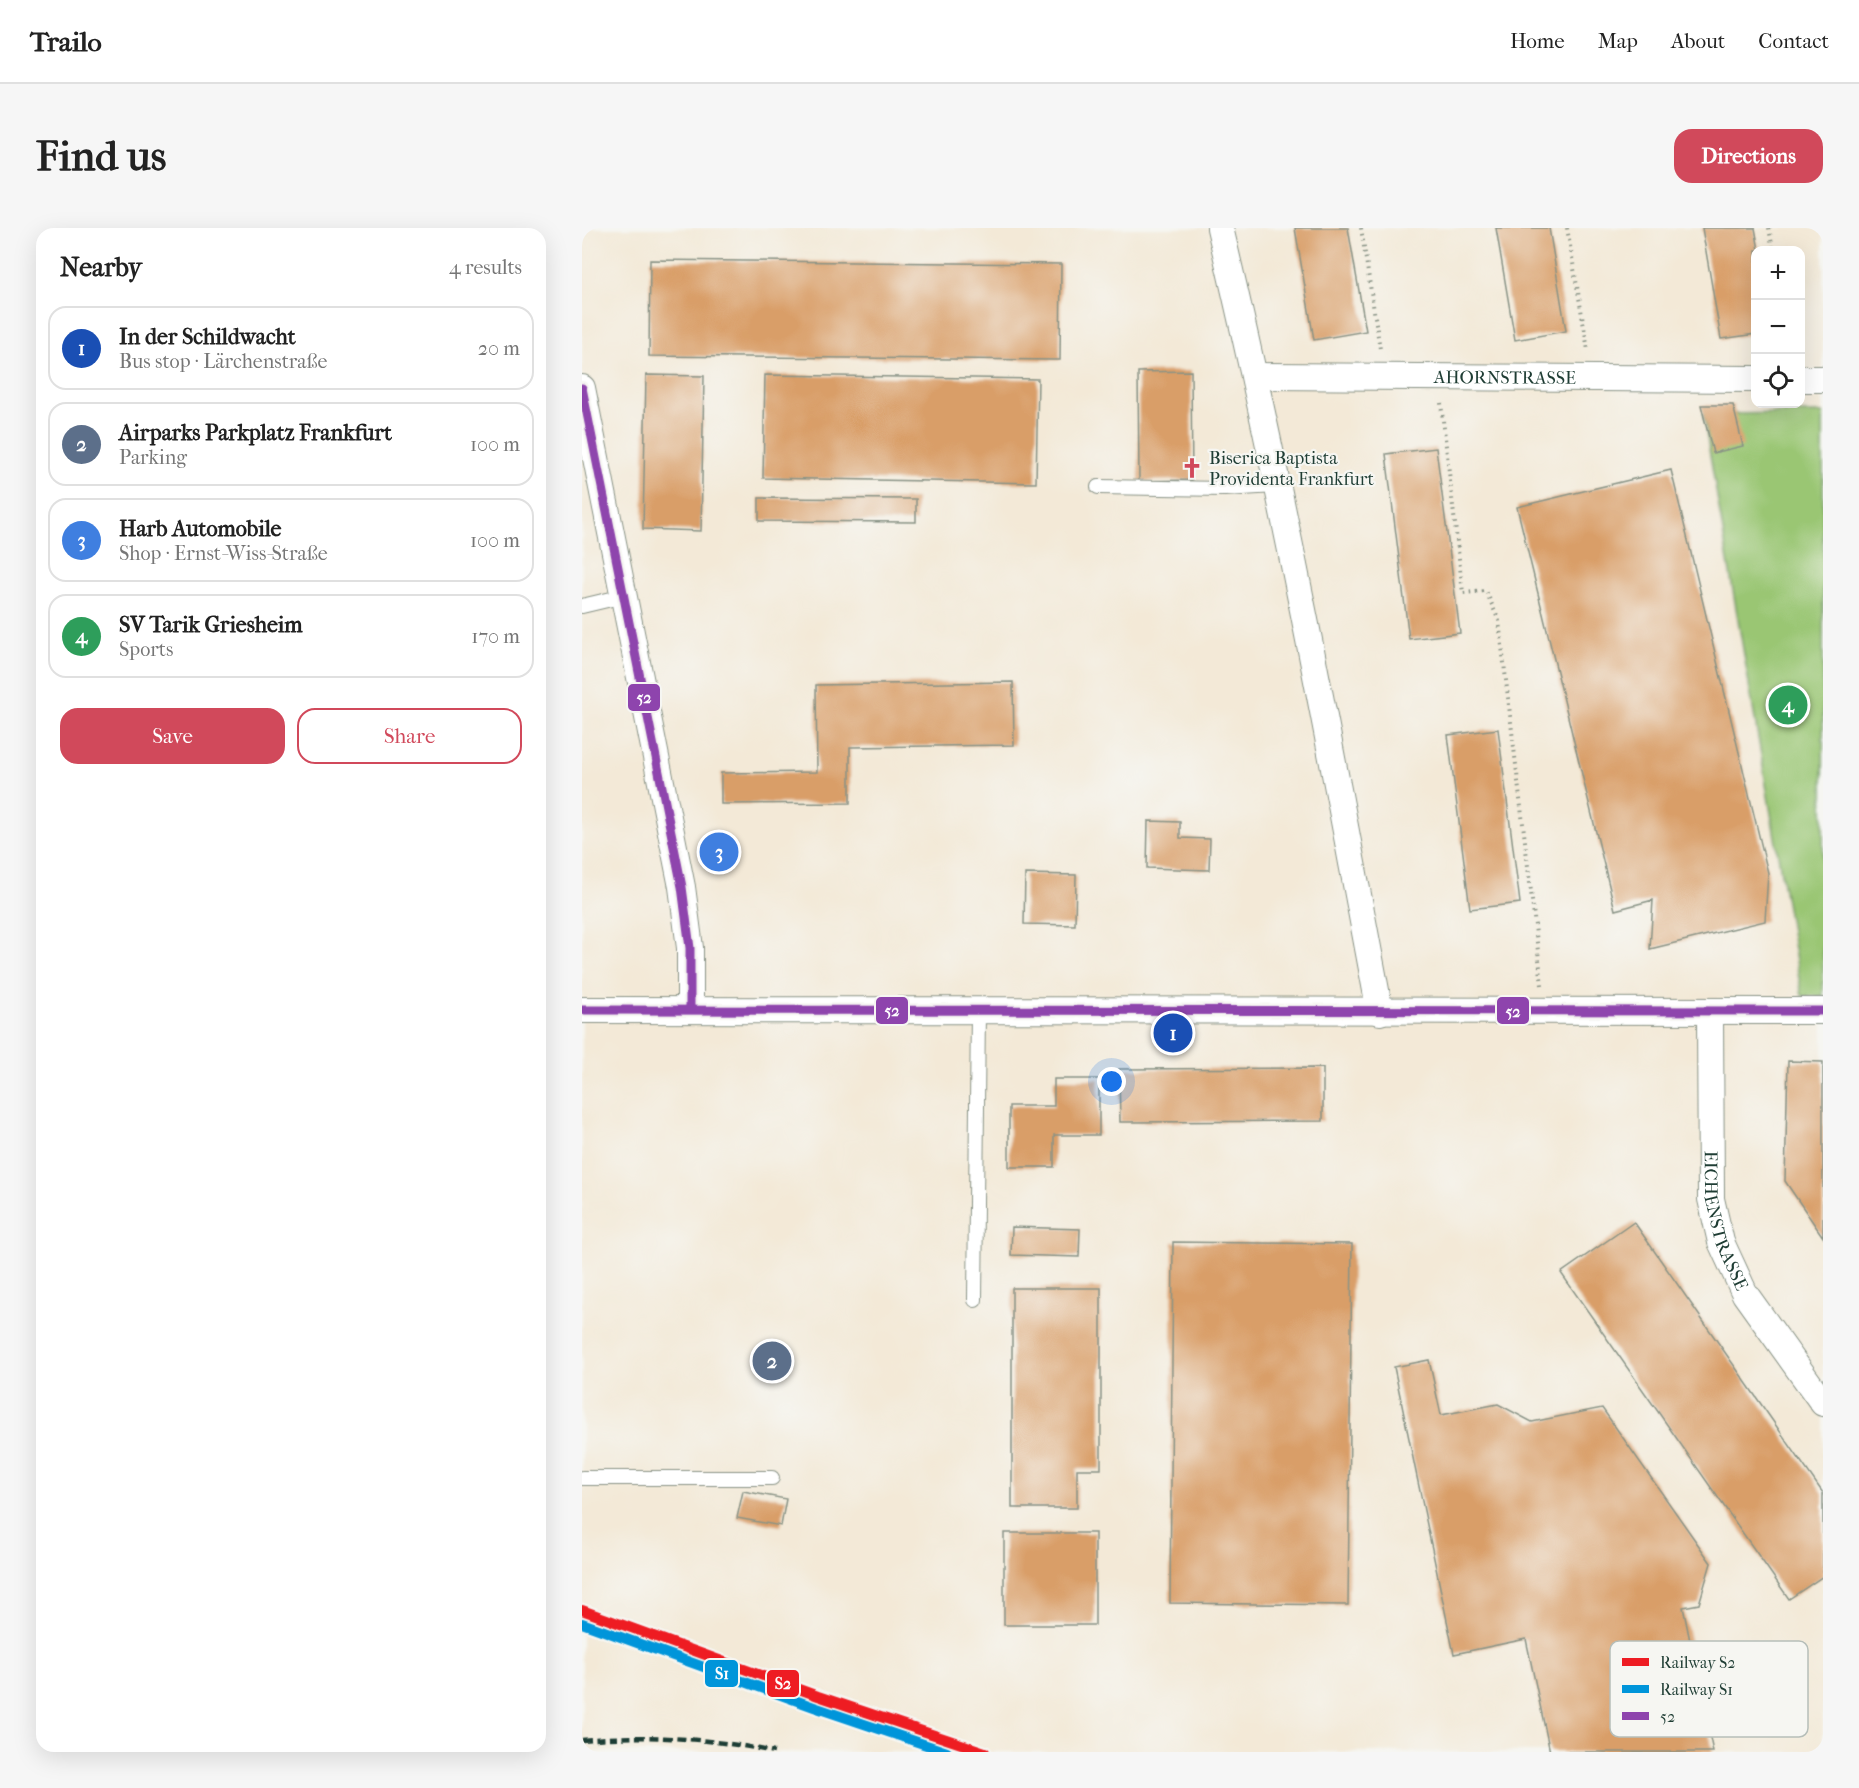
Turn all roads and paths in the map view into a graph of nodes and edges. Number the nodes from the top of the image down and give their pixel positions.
1 (1220, 228) edge
2 (1361, 228) edge
3 (1567, 228) edge
4 (1769, 228) edge
5 (1772, 246) edge
6 (1255, 376) junction
7 (1384, 376) junction
8 (1438, 376) junction
9 (1592, 378) junction
10 (1751, 379) edge
11 (1805, 379) edge
12 (1823, 379) edge
13 (582, 388) edge
14 (1276, 486) junction
15 (1098, 487) dead end
16 (624, 596) junction
17 (582, 606) edge
18 (690, 1009) junction
19 (582, 1010) edge
20 (978, 1010) junction
21 (1545, 1011) junction
22 (1710, 1011) junction
23 (1823, 1011) edge
24 (1380, 1012) junction
25 (975, 1300) dead end
26 (1823, 1403) edge
27 (582, 1478) edge
28 (772, 1478) dead end

1 - 6 street
2 - 7 path
3 - 9 path
4 - 5 path
6 - 7 street, AHORNSTRASSE
6 - 14 street
7 - 8 street, AHORNSTRASSE
8 - 9 street, AHORNSTRASSE
8 - 21 path
9 - 10 street, AHORNSTRASSE
11 - 12 street
13 - 16 street
14 - 15 lane
14 - 24 street
16 - 17 lane
16 - 18 street
18 - 19 street
18 - 20 street
20 - 24 street
20 - 25 lane
21 - 22 street
21 - 24 street
22 - 23 street
22 - 26 street, EICHENSTRASSE
27 - 28 lane

